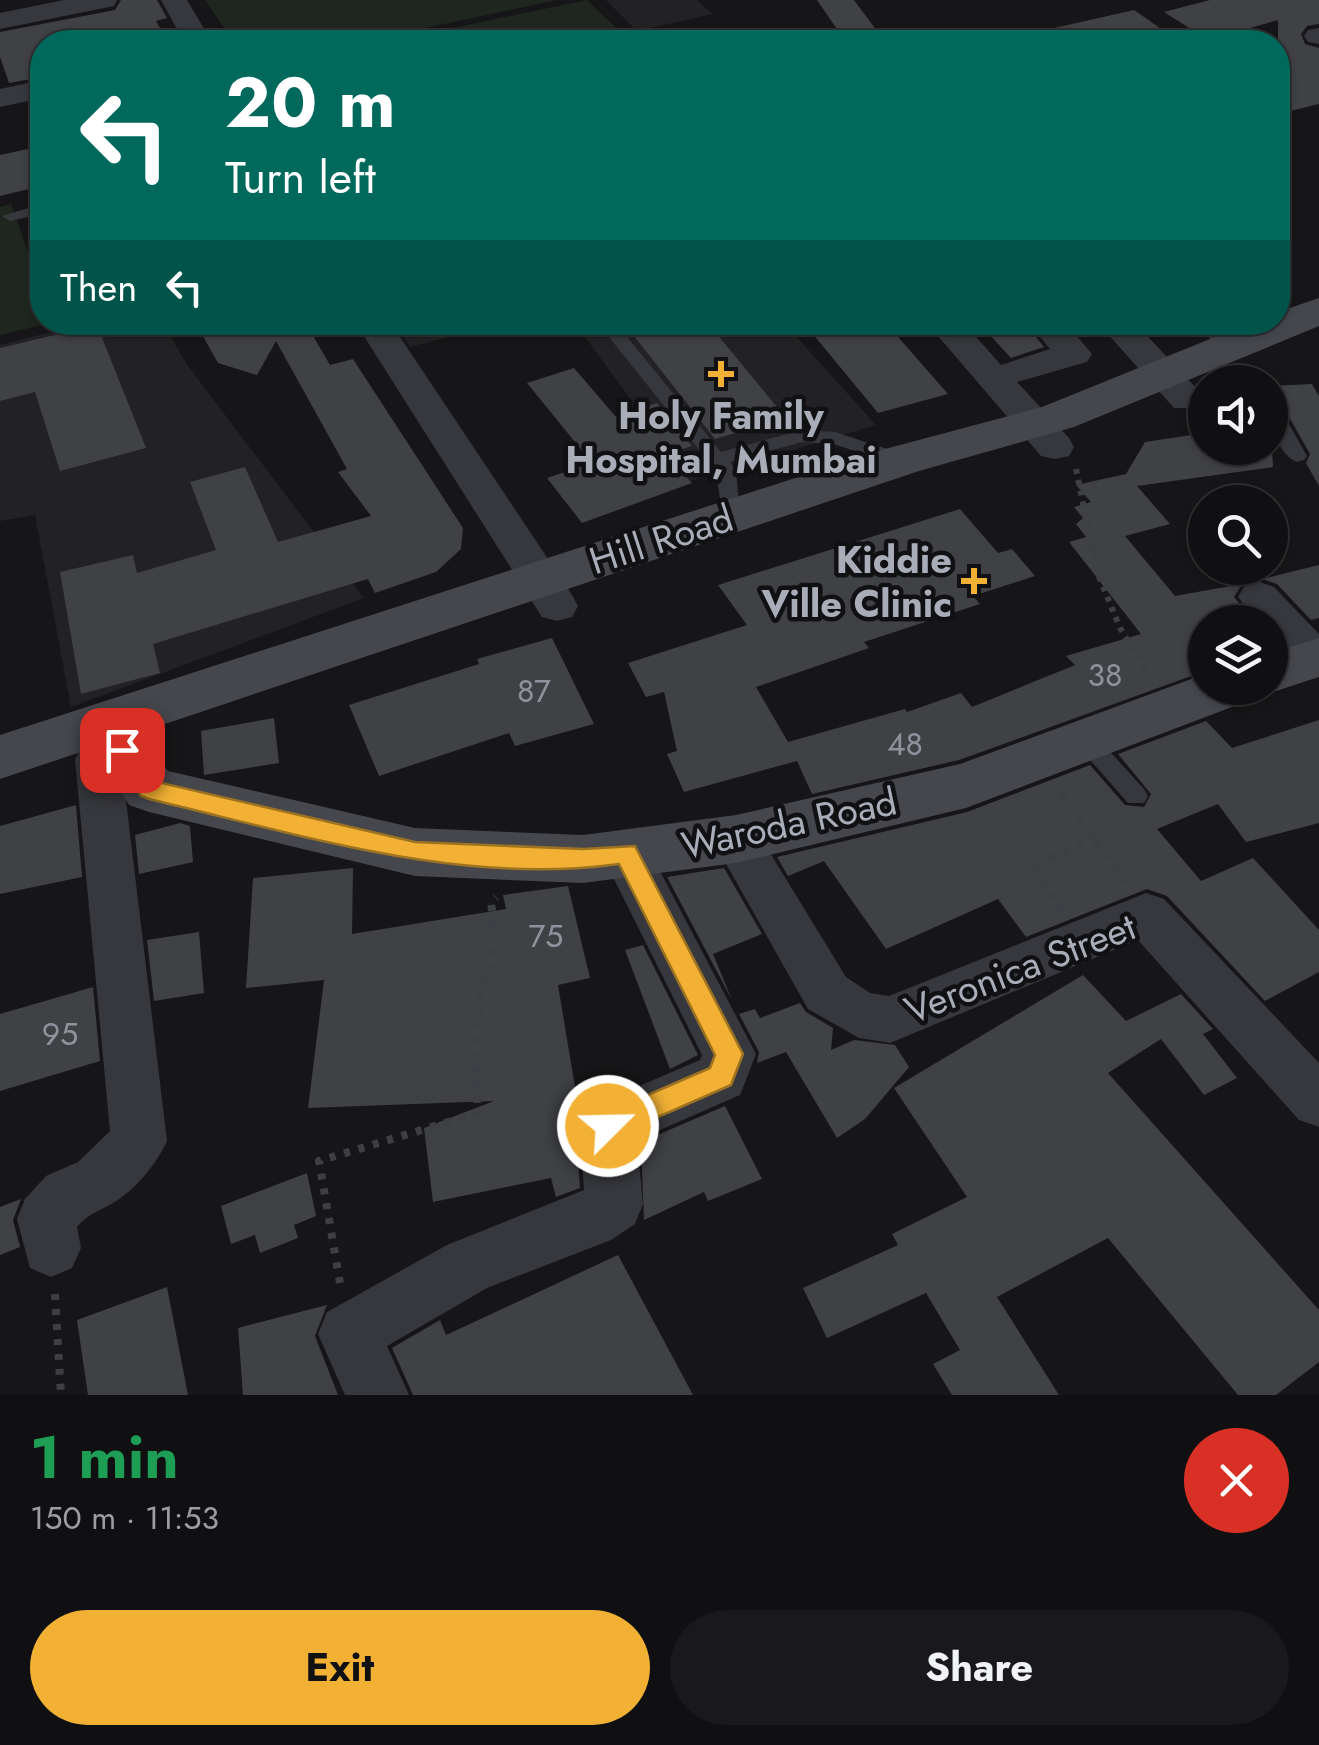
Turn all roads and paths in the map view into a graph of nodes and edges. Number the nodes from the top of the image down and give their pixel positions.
1 (104, 0) edge
2 (174, 0) edge
3 (0, 20) edge
4 (191, 30) edge
5 (30, 91) edge
6 (0, 98) edge
7 (30, 211) edge
8 (10, 216) dead end
9 (1319, 311) edge
10 (1290, 329) edge
11 (380, 335) edge
12 (617, 335) edge
13 (957, 335) edge
14 (984, 335) edge
15 (1059, 335) edge
16 (1118, 335) edge
17 (1143, 335) edge
18 (1281, 335) edge
19 (1066, 356) junction
20 (1206, 365) edge
21 (1211, 365) edge
22 (1234, 365) edge
23 (1188, 368) edge
24 (1016, 370) junction
25 (1188, 384) edge
26 (1188, 384) edge
27 (1053, 433) junction
28 (1288, 446) edge
29 (1297, 456) dead end
30 (717, 459) junction
31 (902, 460) junction
32 (730, 516) junction
33 (548, 592) junction
34 (1259, 597) dead end
35 (1302, 662) edge
36 (1188, 688) edge
37 (1188, 700) edge
38 (1062, 748) junction
39 (110, 755) junction
40 (0, 757) edge
41 (0, 795) edge
42 (1136, 796) dead end
43 (736, 839) junction
44 (1094, 840) junction
45 (626, 854) junction
46 (534, 857) junction
47 (1146, 914) junction
48 (1083, 940) junction
49 (1319, 1102) edge
50 (51, 1248) joint
51 (349, 1334) junction
52 (61, 1395) edge
53 (377, 1395) edge

1 - 3 street
2 - 4 street
5 - 6 street
7 - 8 lane
9 - 10 main road, Hill Road
11 - 33 street
12 - 30 lane
13 - 27 street
14 - 24 street
15 - 19 street
16 - 20 street
17 - 21 street
18 - 22 main road, Hill Road
19 - 23 street
19 - 24 street
24 - 27 street
25 - 27 main road, Hill Road
26 - 27 main road, Hill Road
27 - 31 main road, Hill Road
27 - 33 main road, Hill Road
27 - 36 path
28 - 29 lane
30 - 31 lane
30 - 32 lane
31 - 32 main road, Hill Road
32 - 33 main road, Hill Road
33 - 39 main road, Hill Road
33 - 40 main road, Hill Road
34 - 35 street
37 - 38 main road, Waroda Road
38 - 42 lane
38 - 43 main road, Waroda Road
38 - 44 path
39 - 41 main road, Hill Road
39 - 46 main road, Waroda Road
39 - 50 street
43 - 45 main road, Waroda Road
43 - 48 street, Veronica Street
44 - 47 path
44 - 48 path
45 - 46 main road, Waroda Road
45 - 51 street
46 - 51 path
47 - 48 street, Veronica Street
47 - 49 street, Veronica Street
50 - 52 path
51 - 53 street

